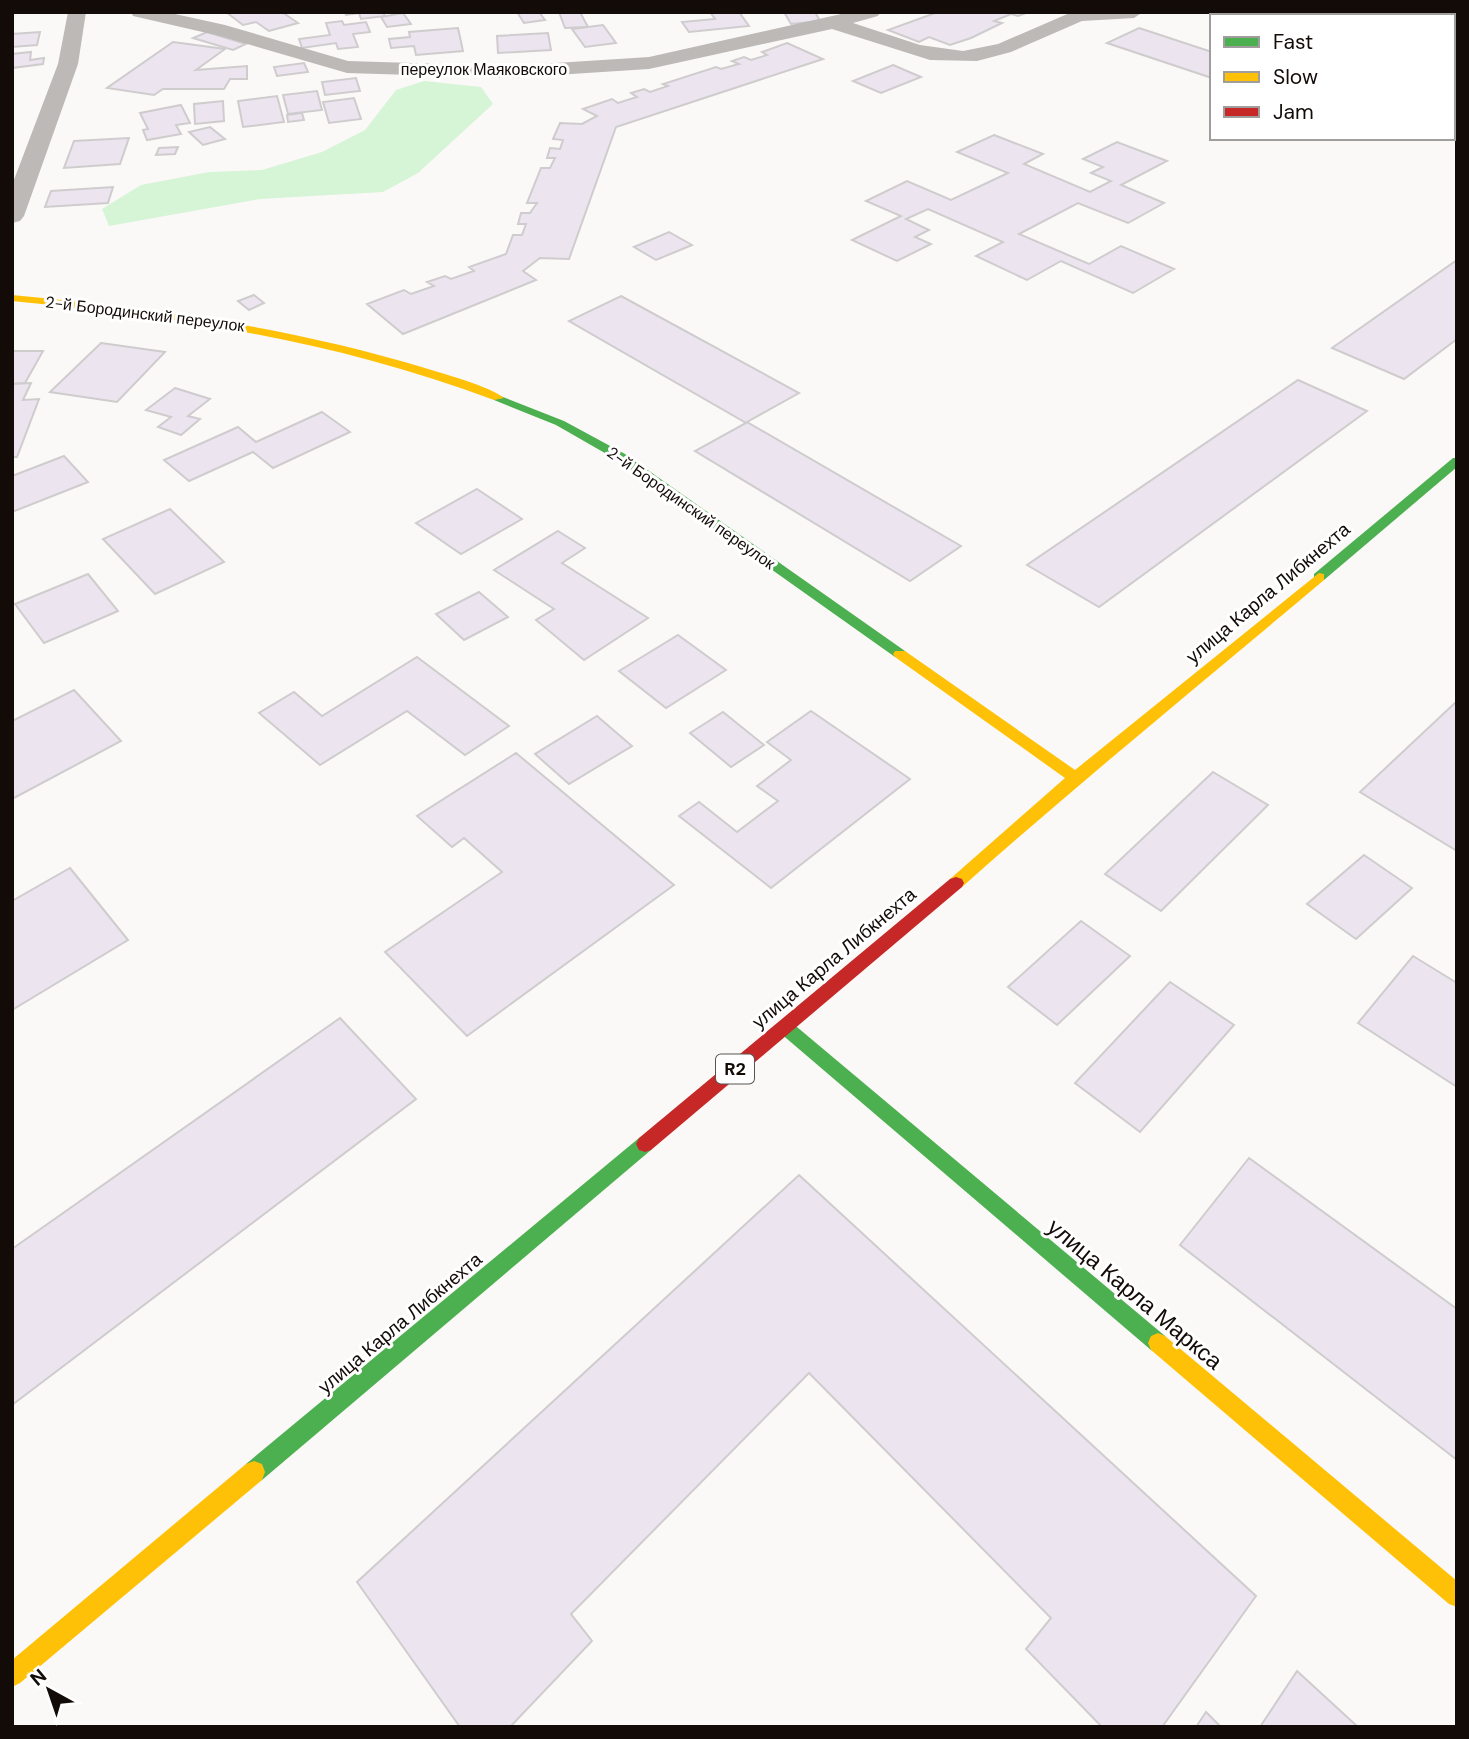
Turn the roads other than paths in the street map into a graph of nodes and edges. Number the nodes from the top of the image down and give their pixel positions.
1 (77, 12) edge
2 (140, 12) edge
3 (871, 12) edge
4 (1134, 12) edge
5 (833, 23) junction
6 (12, 216) edge
7 (12, 298) edge
8 (1457, 461) edge
9 (1075, 778) junction
10 (785, 1027) junction
11 (1457, 1596) edge
12 (12, 1675) edge

1 - 6 street
2 - 5 street, переулок Маяковского
3 - 5 street, переулок Маяковского
4 - 5 street
7 - 9 street, 2-й Бородинский переулок
8 - 9 street, улица Карла Либкнехта / R2
9 - 10 street, улица Карла Либкнехта / R2
10 - 11 street, улица Карла Маркса
10 - 12 street, улица Карла Либкнехта / R2

